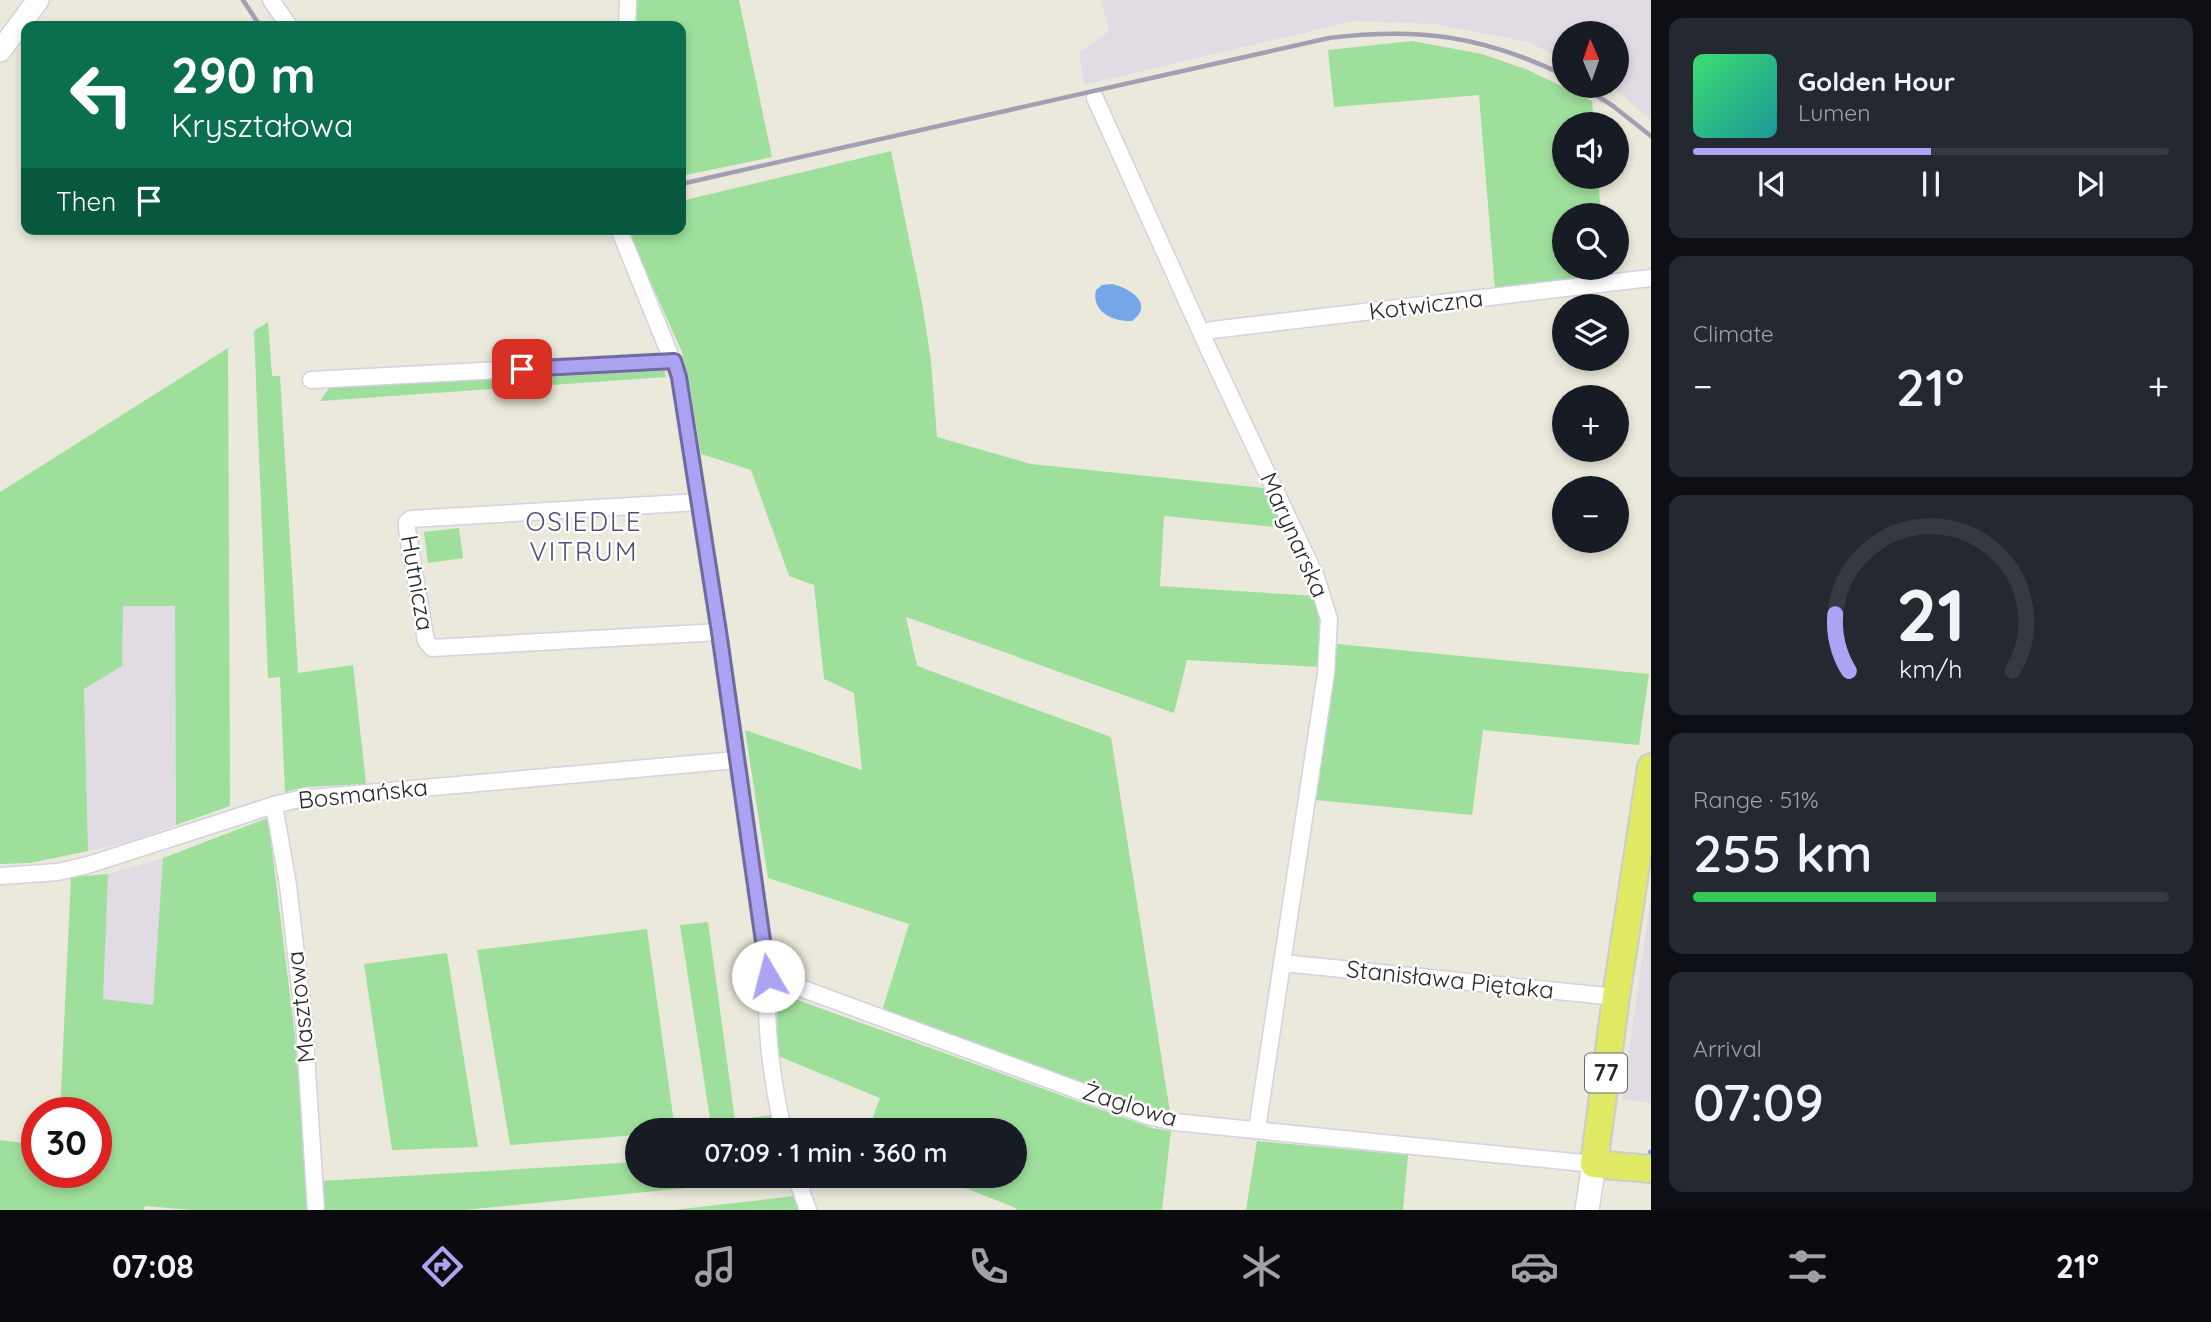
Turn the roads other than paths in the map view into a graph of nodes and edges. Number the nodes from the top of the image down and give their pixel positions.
1 (38, 0) edge
2 (271, 0) edge
3 (628, 0) edge
4 (22, 21) edge
5 (286, 21) edge
6 (627, 21) edge
7 (21, 23) edge
8 (0, 51) edge
9 (1095, 98) dead end
10 (622, 235) edge
11 (1651, 278) edge
12 (1202, 334) junction
13 (674, 361) junction
14 (311, 380) dead end
15 (699, 502) junction
16 (719, 632) junction
17 (736, 760) junction
18 (1651, 767) edge
19 (275, 805) junction
20 (4, 876) edge
21 (0, 892) edge
22 (1283, 963) junction
23 (768, 976) junction
24 (1616, 997) junction
25 (781, 1118) edge
26 (1257, 1129) junction
27 (1594, 1164) junction
28 (1651, 1169) edge
29 (800, 1188) edge
30 (316, 1210) edge
31 (808, 1210) edge
32 (1587, 1210) edge

1 - 4 street
2 - 5 street
3 - 6 street
7 - 8 street
9 - 12 street, Marynarska
10 - 13 street
11 - 12 street, Kotwiczna
12 - 22 street, Marynarska
13 - 14 street
13 - 15 street
15 - 16 street
15 - 16 street, Hutnicza
16 - 17 street
17 - 19 street, Bosmańska
17 - 23 street
18 - 24 main road, 77
19 - 20 street, Bosmańska
19 - 30 street, Masztowa
20 - 21 street
22 - 24 street, Stanisława Piętaka
22 - 26 street, Marynarska
23 - 25 street
23 - 26 street, Żaglowa
24 - 27 main road, 77
26 - 27 street, Żaglowa
27 - 28 main road
27 - 32 main road
29 - 31 street

